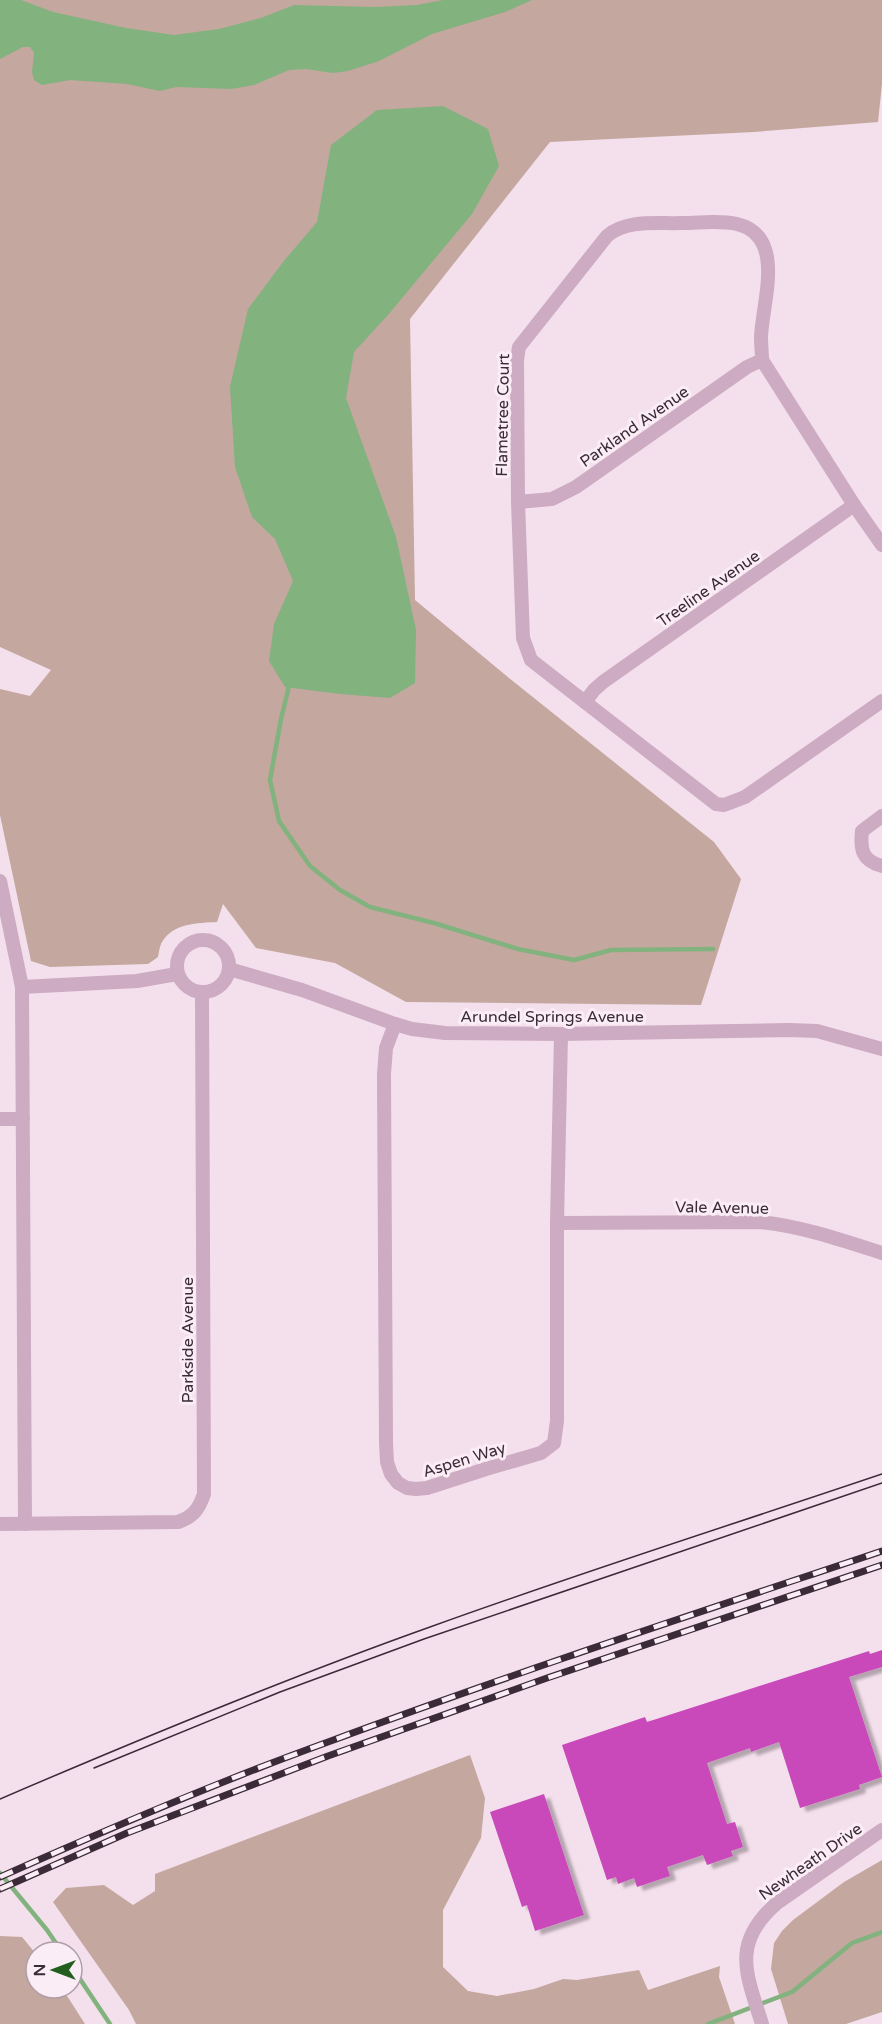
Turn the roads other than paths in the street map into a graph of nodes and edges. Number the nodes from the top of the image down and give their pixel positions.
1 (762, 360) junction
2 (518, 502) junction
3 (854, 505) junction
4 (882, 545) edge
5 (882, 701) edge
6 (585, 702) junction
7 (882, 816) edge
8 (882, 866) edge
9 (0, 881) edge
10 (229, 969) junction
11 (177, 974) junction
12 (22, 987) junction
13 (202, 992) junction
14 (395, 1024) junction
15 (561, 1034) junction
16 (882, 1049) edge
17 (0, 1119) edge
18 (23, 1119) junction
19 (557, 1223) junction
20 (882, 1253) edge
21 (0, 1524) edge
22 (26, 1524) junction
23 (882, 1830) edge
24 (762, 2024) edge

1 - 2 street, Parkland Avenue
1 - 2 street, Flametree Court
1 - 3 street
2 - 6 street, Flametree Court
3 - 4 street
3 - 6 street, Treeline Avenue
5 - 6 street, Flametree Court
7 - 8 street
9 - 12 street
10 - 11 street
10 - 13 street
10 - 14 street, Arundel Springs Avenue
11 - 12 street
11 - 13 street
12 - 18 street
13 - 22 street, Parkside Avenue
14 - 15 street, Arundel Springs Avenue
14 - 19 street, Aspen Way
15 - 16 street, Arundel Springs Avenue
15 - 19 street, Aspen Way
17 - 18 street
18 - 22 street
19 - 20 street, Vale Avenue
21 - 22 street
23 - 24 street, Newheath Drive

